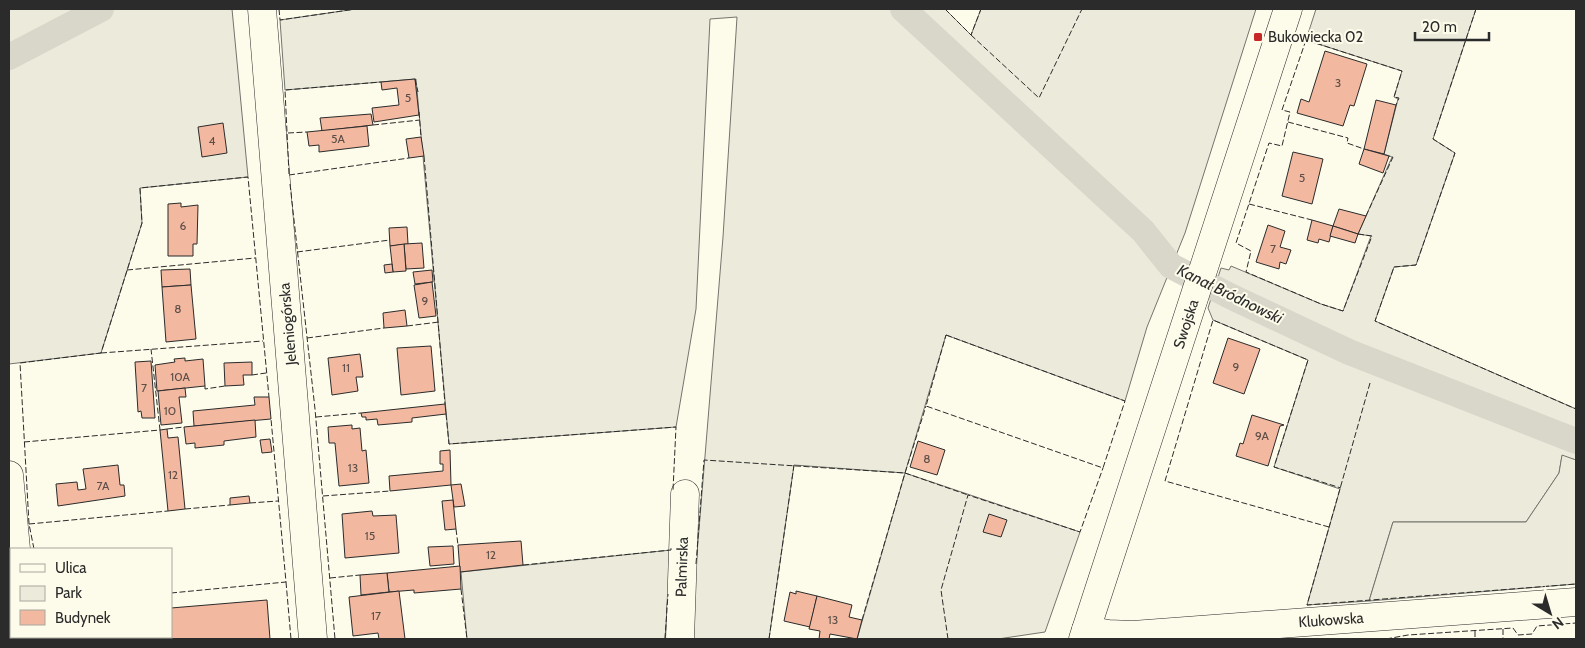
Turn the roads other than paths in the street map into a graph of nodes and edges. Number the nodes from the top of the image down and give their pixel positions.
1 (262, 9) edge
2 (1288, 9) edge
3 (9, 475) edge
4 (685, 494) dead end
5 (16, 548) edge
6 (1576, 602) edge
7 (1084, 635) edge
8 (313, 639) edge
9 (680, 639) edge

1 - 8 street, Jeleniogórska
2 - 7 street, Swojska
3 - 5 street
4 - 9 street, Palmirska
6 - 7 street, Klukowska

